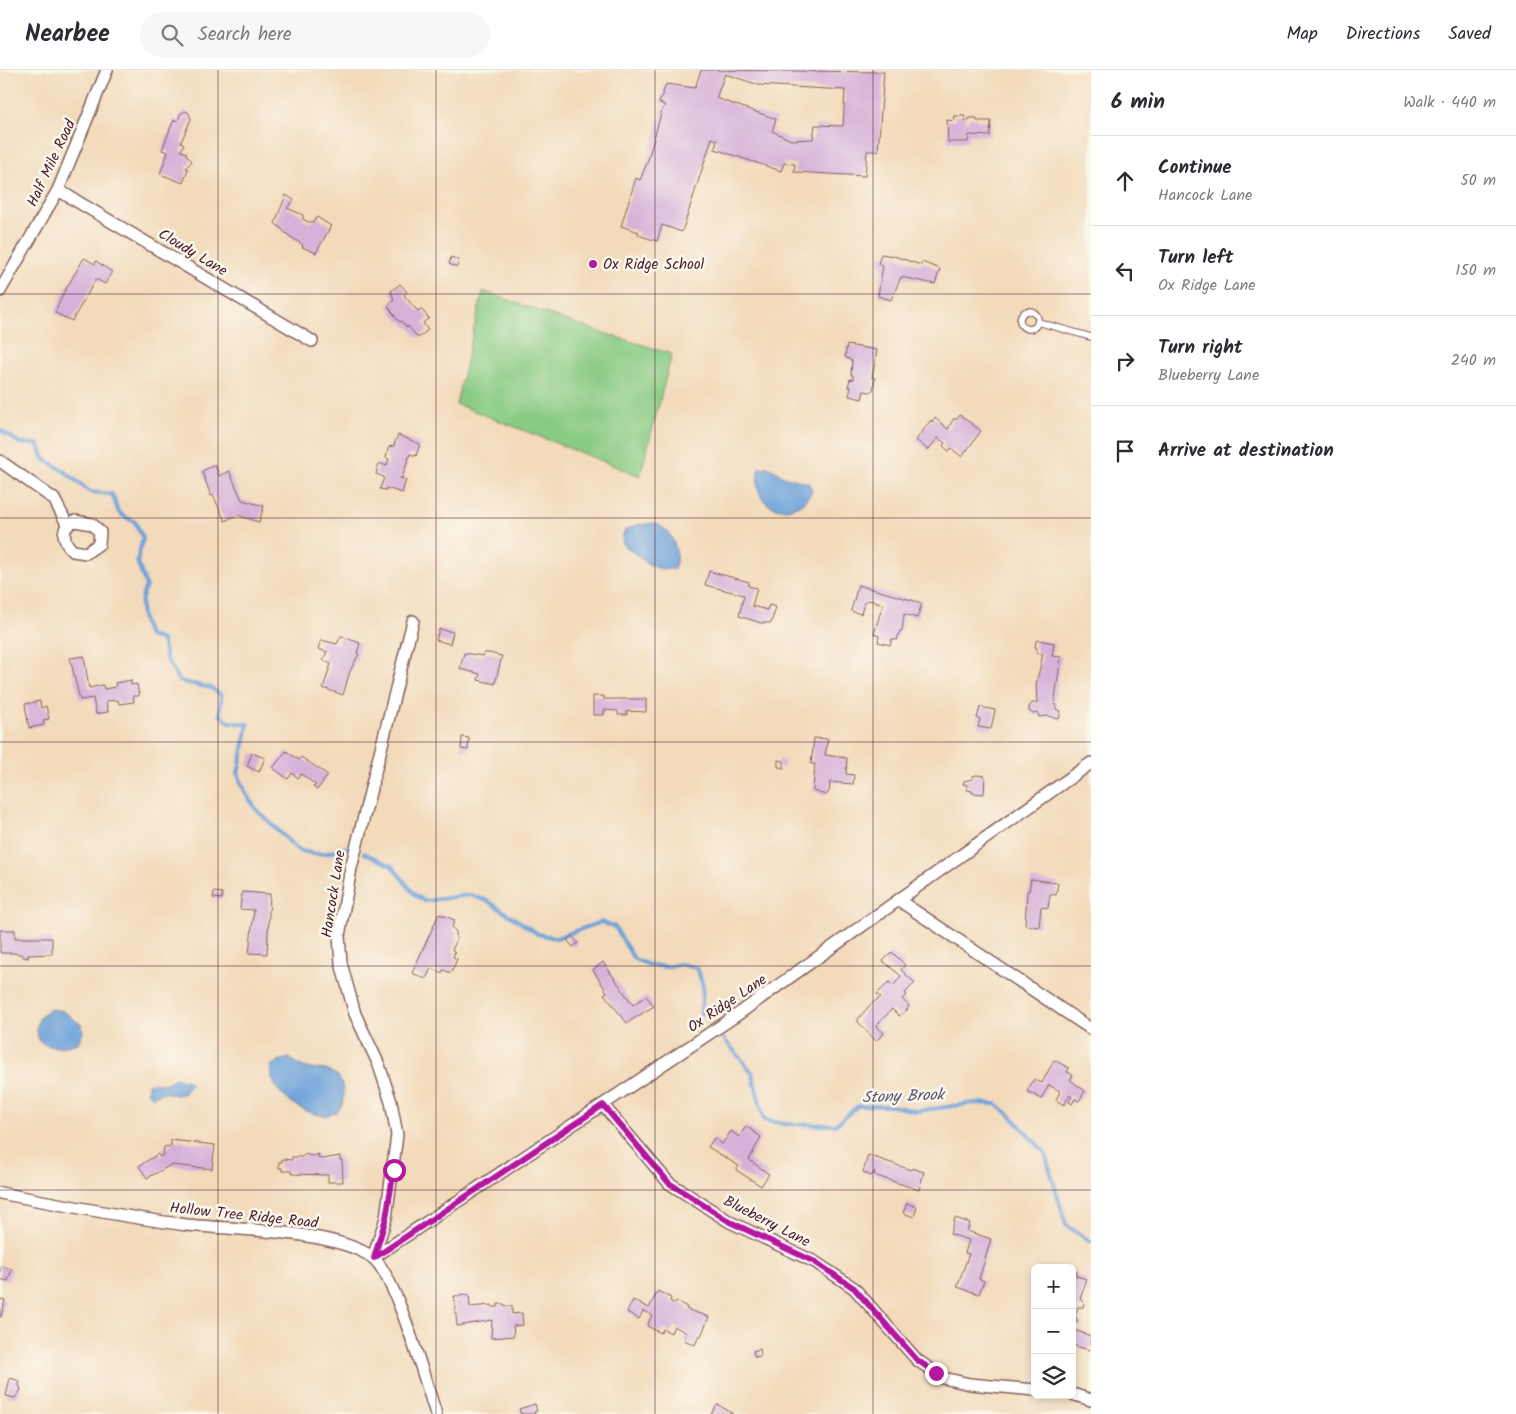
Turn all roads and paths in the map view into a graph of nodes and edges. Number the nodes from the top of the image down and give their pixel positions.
1 (107, 70) edge
2 (58, 190) junction
3 (0, 291) edge
4 (1038, 322) dead end
5 (1091, 336) edge
6 (312, 340) dead end
7 (0, 461) edge
8 (67, 524) dead end
9 (413, 621) dead end
10 (1091, 763) edge
11 (900, 901) junction
12 (1091, 1028) edge
13 (603, 1105) junction
14 (0, 1193) edge
15 (374, 1258) junction
16 (1031, 1390) edge
17 (1076, 1395) edge
18 (1091, 1400) edge
19 (436, 1414) edge

1 - 2 street, Half Mile Road
2 - 3 street, Half Mile Road
2 - 6 street, Cloudy Lane
4 - 5 lane
7 - 8 street
9 - 15 street, Hancock Lane
10 - 11 street, Ox Ridge Lane
11 - 12 street
11 - 13 street, Ox Ridge Lane
13 - 15 street, Ox Ridge Lane
13 - 16 street, Blueberry Lane
14 - 15 street, Hollow Tree Ridge Road
15 - 19 street
17 - 18 street

